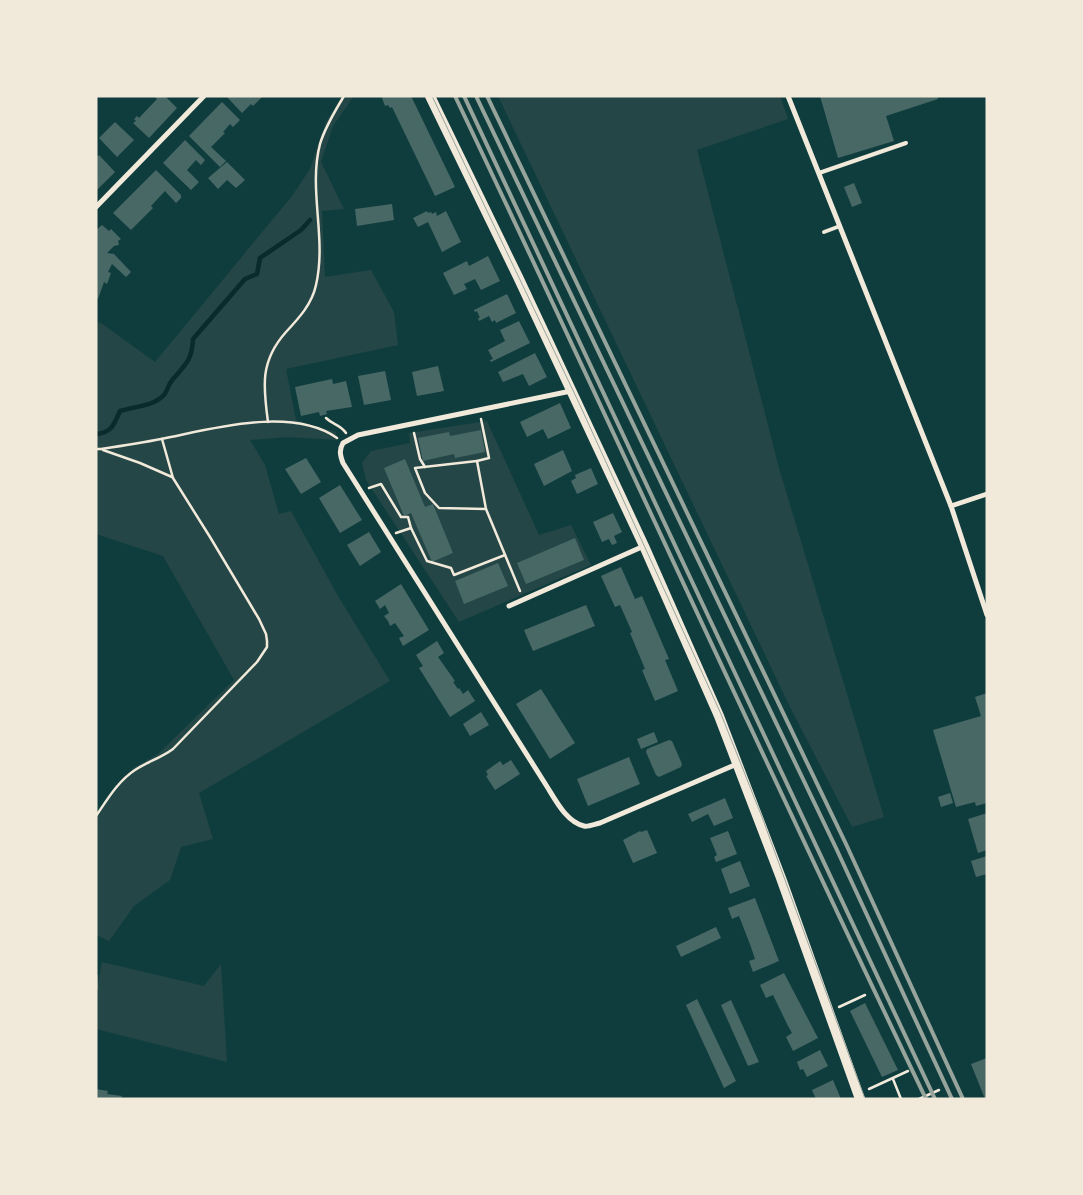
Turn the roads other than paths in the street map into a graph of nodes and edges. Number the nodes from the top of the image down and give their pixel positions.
1 (204, 96) edge
2 (430, 96) edge
3 (788, 96) edge
4 (906, 143) dead end
5 (819, 173) junction
6 (96, 207) edge
7 (840, 226) junction
8 (824, 232) dead end
9 (572, 391) junction
10 (987, 494) edge
11 (951, 506) junction
12 (644, 546) junction
13 (509, 606) dead end
14 (987, 615) edge
15 (737, 764) junction
16 (860, 1097) edge

1 - 6 street
2 - 9 main road
3 - 5 street
4 - 5 lane
5 - 7 street
7 - 8 lane
7 - 11 street
9 - 12 main road
9 - 15 street
10 - 11 street
11 - 14 street
12 - 13 street
12 - 15 main road
15 - 16 main road

